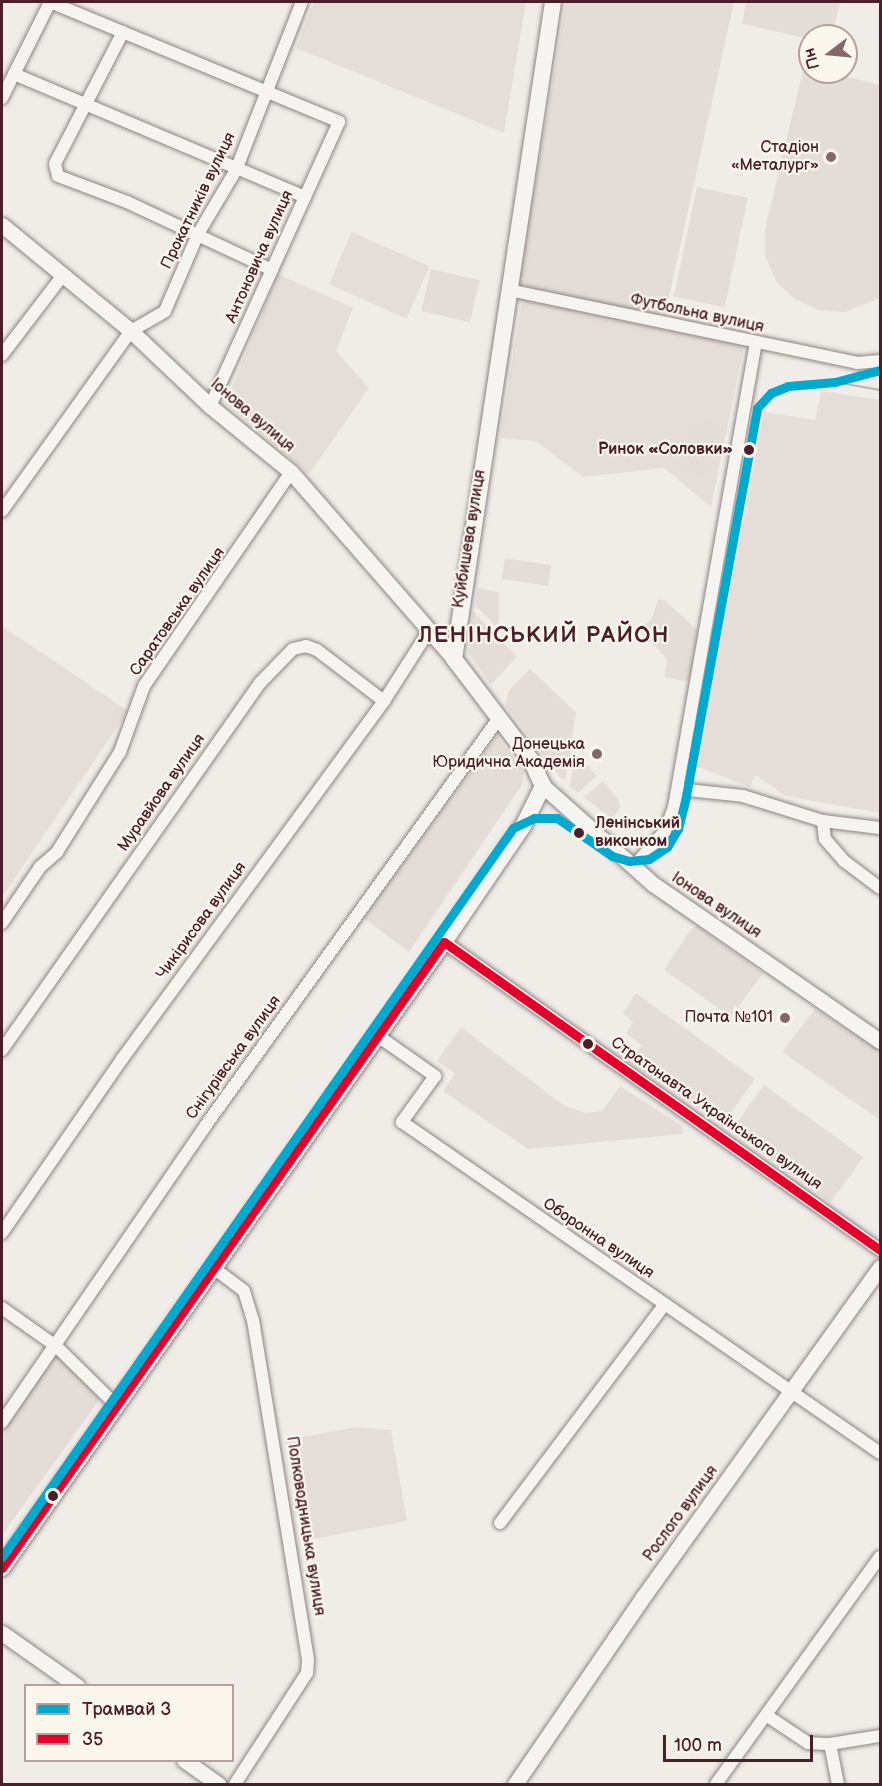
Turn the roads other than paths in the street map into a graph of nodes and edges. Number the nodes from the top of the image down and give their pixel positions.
1 (50, 2) edge
2 (302, 2) edge
3 (553, 2) edge
4 (123, 32) junction
5 (14, 74) junction
6 (267, 94) junction
7 (2, 98) edge
8 (87, 104) junction
9 (236, 170) junction
10 (305, 197) junction
11 (2, 225) edge
12 (198, 234) junction
13 (272, 270) junction
14 (64, 274) junction
15 (508, 290) junction
16 (131, 331) junction
17 (756, 343) junction
18 (2, 355) edge
19 (880, 361) edge
20 (210, 406) junction
21 (291, 472) junction
22 (2, 511) edge
23 (430, 629) junction
24 (454, 659) junction
25 (384, 701) junction
26 (499, 718) junction
27 (543, 786) junction
28 (678, 789) junction
29 (823, 821) junction
30 (880, 828) edge
31 (635, 865) junction
32 (880, 888) edge
33 (2, 923) edge
34 (444, 942) junction
35 (378, 1035) junction
36 (880, 1041) edge
37 (2, 1050) edge
38 (2, 1233) edge
39 (880, 1250) edge
40 (880, 1267) edge
41 (214, 1269) junction
42 (664, 1305) junction
43 (2, 1308) edge
44 (57, 1347) junction
45 (790, 1391) junction
46 (116, 1405) junction
47 (2, 1422) edge
48 (880, 1453) edge
49 (500, 1523) dead end
50 (880, 1557) edge
51 (2, 1568) edge
52 (2, 1633) edge
53 (74, 1684) edge
54 (766, 1715) junction
55 (880, 1736) edge
56 (830, 1744) junction
57 (184, 1762) edge
58 (218, 1785) edge
59 (235, 1785) edge
60 (515, 1785) edge
61 (716, 1785) edge
62 (838, 1785) edge

1 - 4 street
1 - 5 street
2 - 6 street, Прокатників вулиця
3 - 15 main road, Куйбишева вулиця
4 - 6 street
4 - 8 street
5 - 7 street
5 - 8 street
6 - 9 street, Прокатників вулиця
6 - 10 street, Антоновича вулиця
8 - 9 street
8 - 12 street
9 - 10 street
9 - 12 street, Прокатників вулиця
10 - 13 street, Антоновича вулиця
11 - 14 street, Іонова вулиця
12 - 13 street
12 - 16 street, Прокатників вулиця
13 - 20 street, Антоновича вулиця
14 - 16 street, Іонова вулиця
14 - 18 street
15 - 17 street, Футбольна вулиця
15 - 24 main road, Куйбишева вулиця
16 - 20 street, Іонова вулиця
16 - 22 street
17 - 19 street, Футбольна вулиця
17 - 28 street
20 - 21 street, Іонова вулиця
21 - 23 street, Іонова вулиця
21 - 33 street, Саратовська вулиця
23 - 24 street, Іонова вулиця
23 - 25 street, Чикірисова вулиця
24 - 26 main road
25 - 37 street, Муравйова вулиця
25 - 38 street, Чикірисова вулиця
26 - 27 main road
26 - 44 street, Снігурівська вулиця
27 - 31 street, Іонова вулиця
27 - 34 main road
28 - 29 street
28 - 31 street
29 - 30 street
29 - 32 street
31 - 36 street, Іонова вулиця
34 - 35 main road
34 - 39 street, Стратонавта Українського вулиця
35 - 41 main road
35 - 42 street, Оборонна вулиця
40 - 45 street, Рослого вулиця
41 - 46 main road
41 - 59 street, Полководницька вулиця
42 - 45 street, Оборонна вулиця
42 - 49 street
43 - 44 street
44 - 46 street
44 - 47 street, Снігурівська вулиця
45 - 48 street, Оборонна вулиця
45 - 60 street, Рослого вулиця
46 - 51 main road
50 - 54 street
52 - 53 street
54 - 56 street
54 - 61 street
55 - 56 street
56 - 62 street
57 - 58 street

